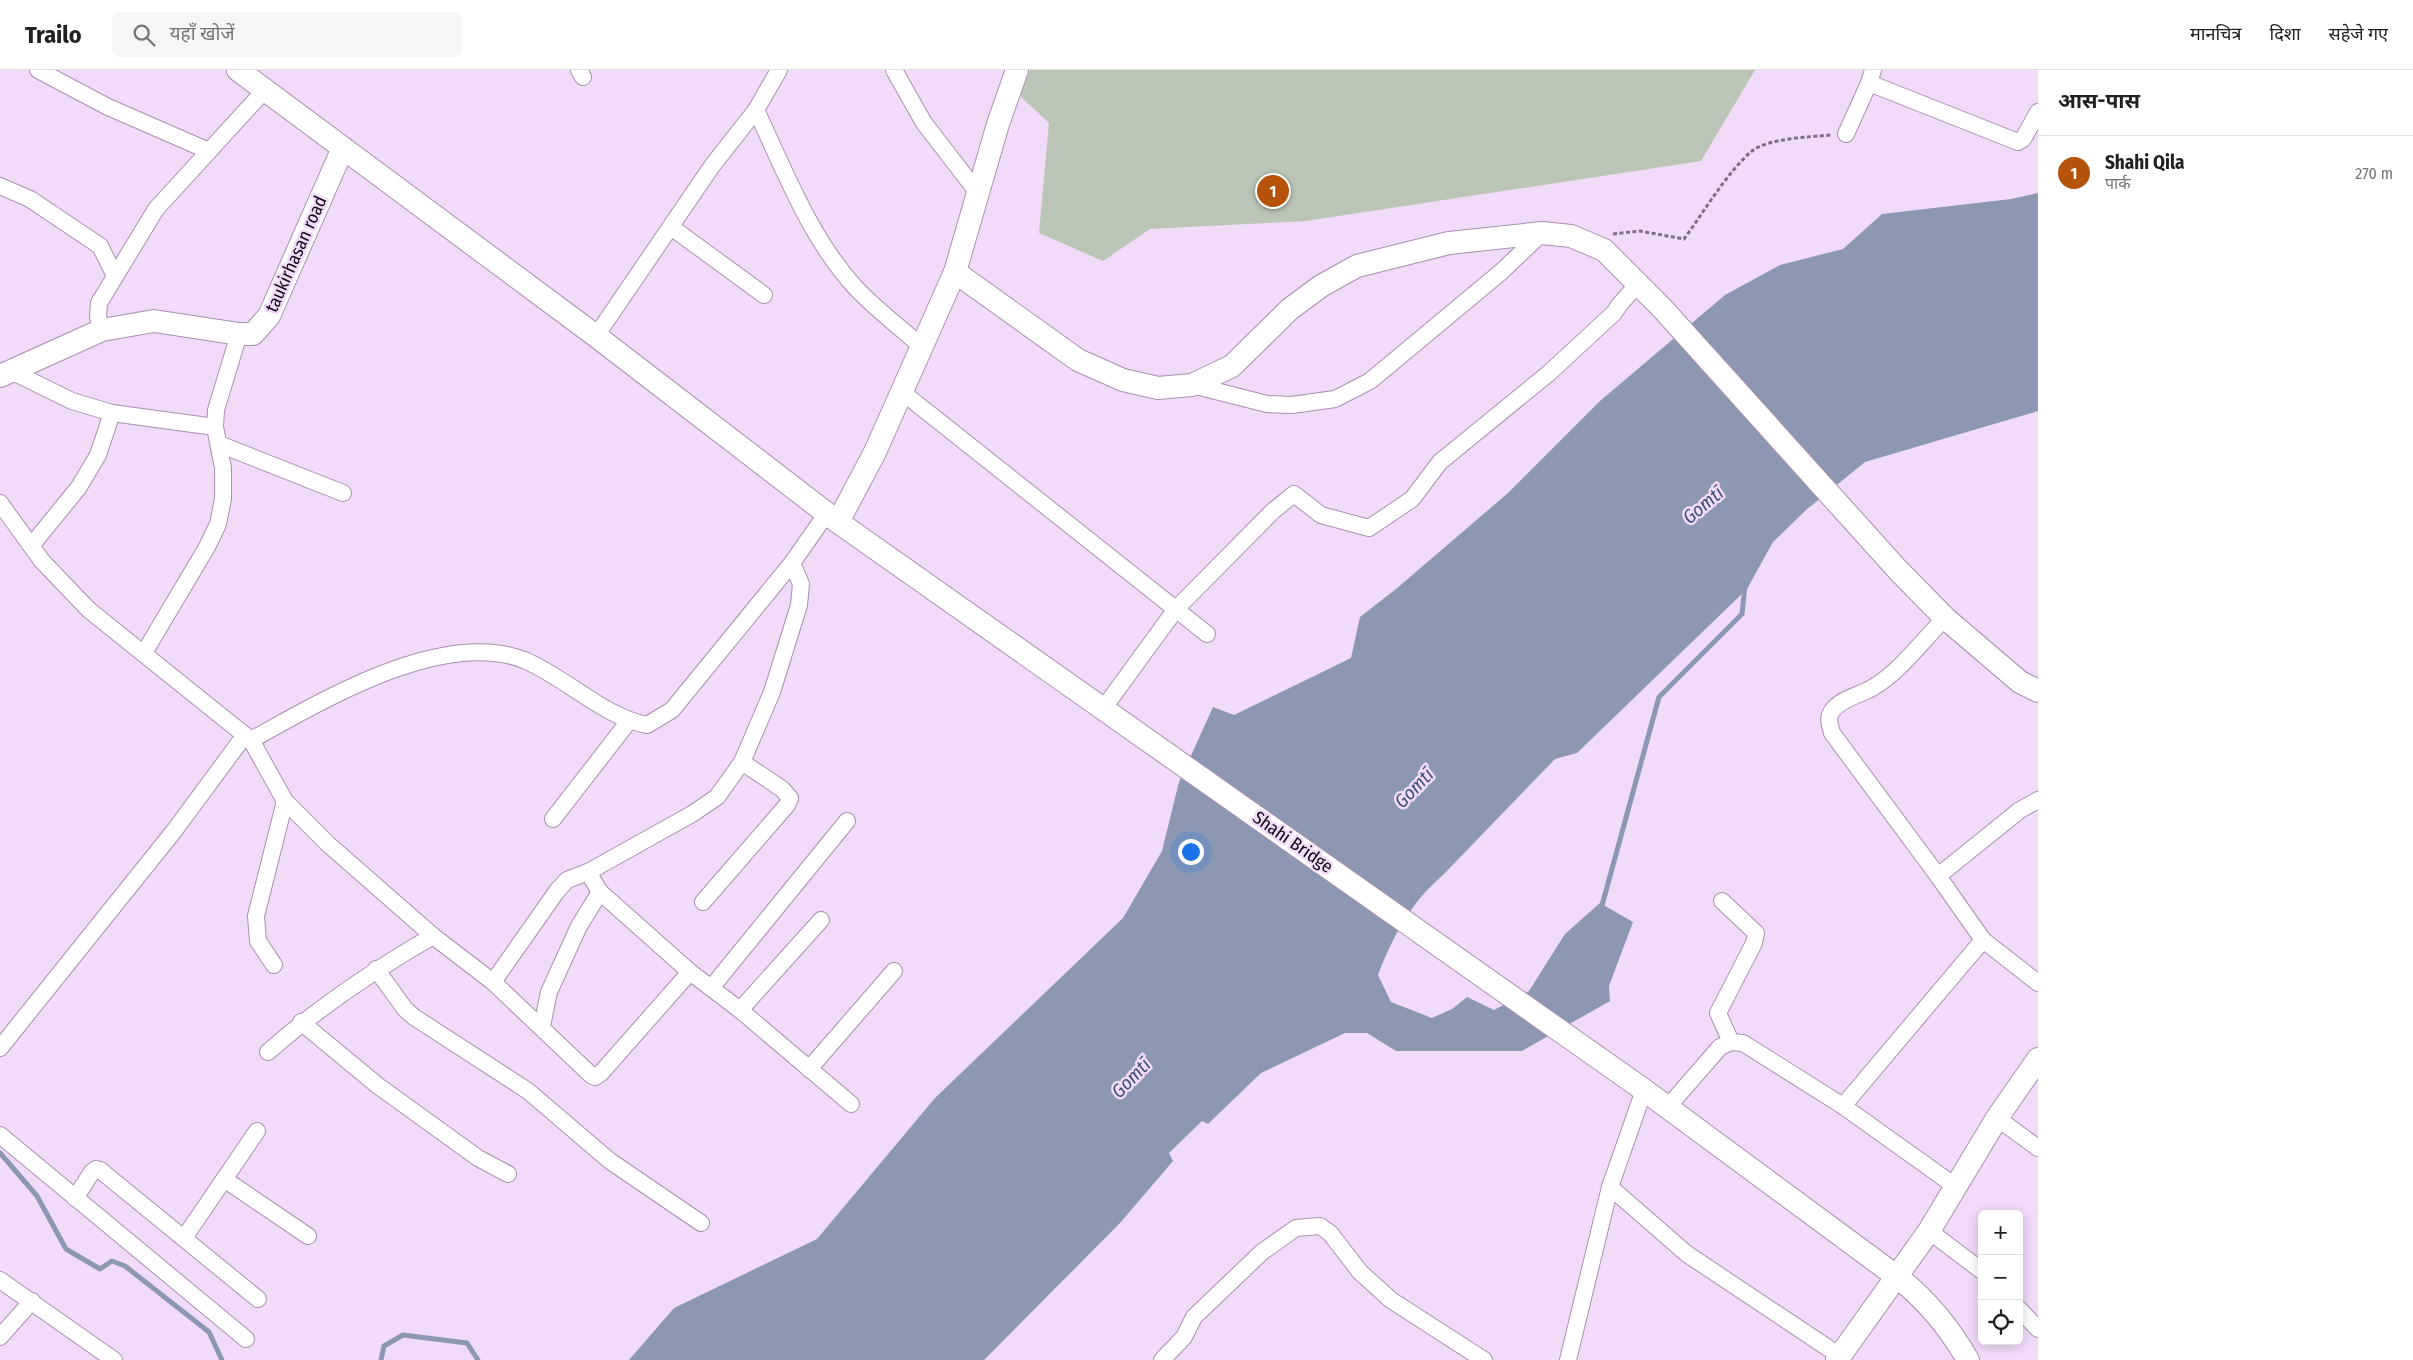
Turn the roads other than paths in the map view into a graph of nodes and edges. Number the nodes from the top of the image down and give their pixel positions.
1 (38, 70) edge
2 (238, 70) edge
3 (779, 70) edge
4 (894, 70) edge
5 (1017, 70) edge
6 (1871, 76) edge
7 (262, 80) edge
8 (756, 110) junction
9 (2038, 112) edge
10 (1846, 134) road end
11 (343, 148) junction
12 (209, 151) junction
13 (0, 186) edge
14 (978, 193) junction
15 (671, 227) junction
16 (1542, 233) junction
17 (955, 272) junction
18 (116, 276) junction
19 (1638, 284) junction
20 (764, 295) dead end
21 (102, 330) junction
22 (239, 334) junction
23 (596, 336) junction
24 (922, 347) junction
25 (6, 374) edge
26 (1192, 385) junction
27 (902, 392) junction
28 (112, 413) junction
29 (215, 427) junction
30 (219, 444) junction
31 (343, 493) dead end
32 (0, 503) edge
33 (832, 518) junction
34 (31, 546) junction
35 (792, 563) junction
36 (1176, 609) junction
37 (1944, 618) junction
38 (1207, 634) dead end
39 (144, 653) junction
40 (2038, 691) edge
41 (1103, 709) junction
42 (629, 722) junction
43 (248, 737) junction
44 (742, 762) junction
45 (2038, 800) edge
46 (285, 801) junction
47 (553, 819) dead end
48 (847, 820) dead end
49 (588, 872) junction
50 (1938, 876) junction
51 (600, 892) junction
52 (1722, 901) dead end
53 (703, 902) dead end
54 (821, 920) dead end
55 (432, 936) junction
56 (1983, 940) junction
57 (274, 965) dead end
58 (376, 969) junction
59 (894, 971) dead end
60 (690, 972) junction
61 (493, 982) junction
62 (2038, 983) edge
63 (711, 988) junction
64 (740, 1010) junction
65 (301, 1022) junction
66 (542, 1026) junction
67 (1731, 1042) junction
68 (0, 1048) edge
69 (268, 1052) dead end
70 (2038, 1059) edge
71 (809, 1069) junction
72 (1644, 1090) junction
73 (851, 1104) dead end
74 (1843, 1106) junction
75 (1667, 1108) junction
76 (1997, 1118) junction
77 (257, 1130) dead end
78 (0, 1135) edge
79 (2038, 1148) edge
80 (508, 1174) dead end
81 (224, 1179) junction
82 (1954, 1186) junction
83 (1610, 1187) junction
84 (75, 1198) junction
85 (702, 1223) dead end
86 (1929, 1230) junction
87 (308, 1236) dead end
88 (184, 1238) junction
89 (1978, 1268) edge
90 (1896, 1276) junction
91 (0, 1280) edge
92 (258, 1299) dead end
93 (32, 1301) junction
94 (2023, 1313) edge
95 (2038, 1329) edge
96 (0, 1337) edge
97 (246, 1339) dead end
98 (1839, 1358) edge
99 (114, 1360) edge
100 (1162, 1360) edge
101 (1484, 1360) edge
102 (1568, 1360) edge
103 (1968, 1360) edge

1 - 12 street
2 - 7 main road, Shahi Bridge
3 - 8 street
4 - 14 street
5 - 14 main road
6 - 9 street
6 - 10 street
7 - 11 main road, Shahi Bridge
7 - 12 street
8 - 15 street
8 - 24 street
11 - 22 main road, taukirhasan road
11 - 23 main road, Shahi Bridge
12 - 18 street
13 - 18 street
14 - 17 main road
15 - 20 street
15 - 23 street
16 - 19 main road
16 - 26 main road
16 - 26 street
17 - 24 main road
17 - 26 main road
18 - 21 street
19 - 36 street
19 - 37 main road
21 - 22 main road, taukirhasan road
21 - 25 main road, taukirhasan road
22 - 29 street
23 - 33 main road, Shahi Bridge
24 - 27 main road
25 - 28 street
27 - 33 main road
27 - 36 street
28 - 29 street
28 - 34 street
29 - 30 street
30 - 31 street
30 - 39 street
32 - 34 street
33 - 35 street
33 - 41 main road, Shahi Bridge
34 - 39 street
35 - 42 street
35 - 44 street
36 - 38 street
36 - 41 street
37 - 40 main road
37 - 50 street
39 - 43 street
41 - 72 main road, Shahi Bridge
42 - 43 street
42 - 47 street
43 - 46 street
43 - 68 street
44 - 49 street
44 - 53 street
45 - 50 street
46 - 55 street
46 - 57 street
48 - 63 street
49 - 51 street
49 - 61 street
50 - 56 street
51 - 60 street
51 - 66 street
52 - 67 street
54 - 64 street
55 - 58 street
55 - 61 street
56 - 62 street
56 - 74 street
58 - 65 street
58 - 85 street
59 - 71 street
60 - 63 street
60 - 66 street
61 - 66 street
63 - 64 street
64 - 71 street
65 - 69 street
65 - 80 street
67 - 74 street
67 - 75 street
70 - 76 main road
71 - 73 street
72 - 75 main road, Shahi Bridge
72 - 83 street
74 - 82 street
75 - 90 main road, Shahi Bridge
76 - 79 street
76 - 82 main road
77 - 81 street
78 - 84 street
81 - 87 street
81 - 88 street
82 - 86 main road
83 - 98 street
83 - 102 street
84 - 88 street
84 - 97 street
86 - 89 street
86 - 90 main road
88 - 92 street
90 - 98 main road
90 - 103 main road, Shahi Bridge
91 - 93 street
93 - 96 street
93 - 99 street
94 - 95 street
100 - 101 street

